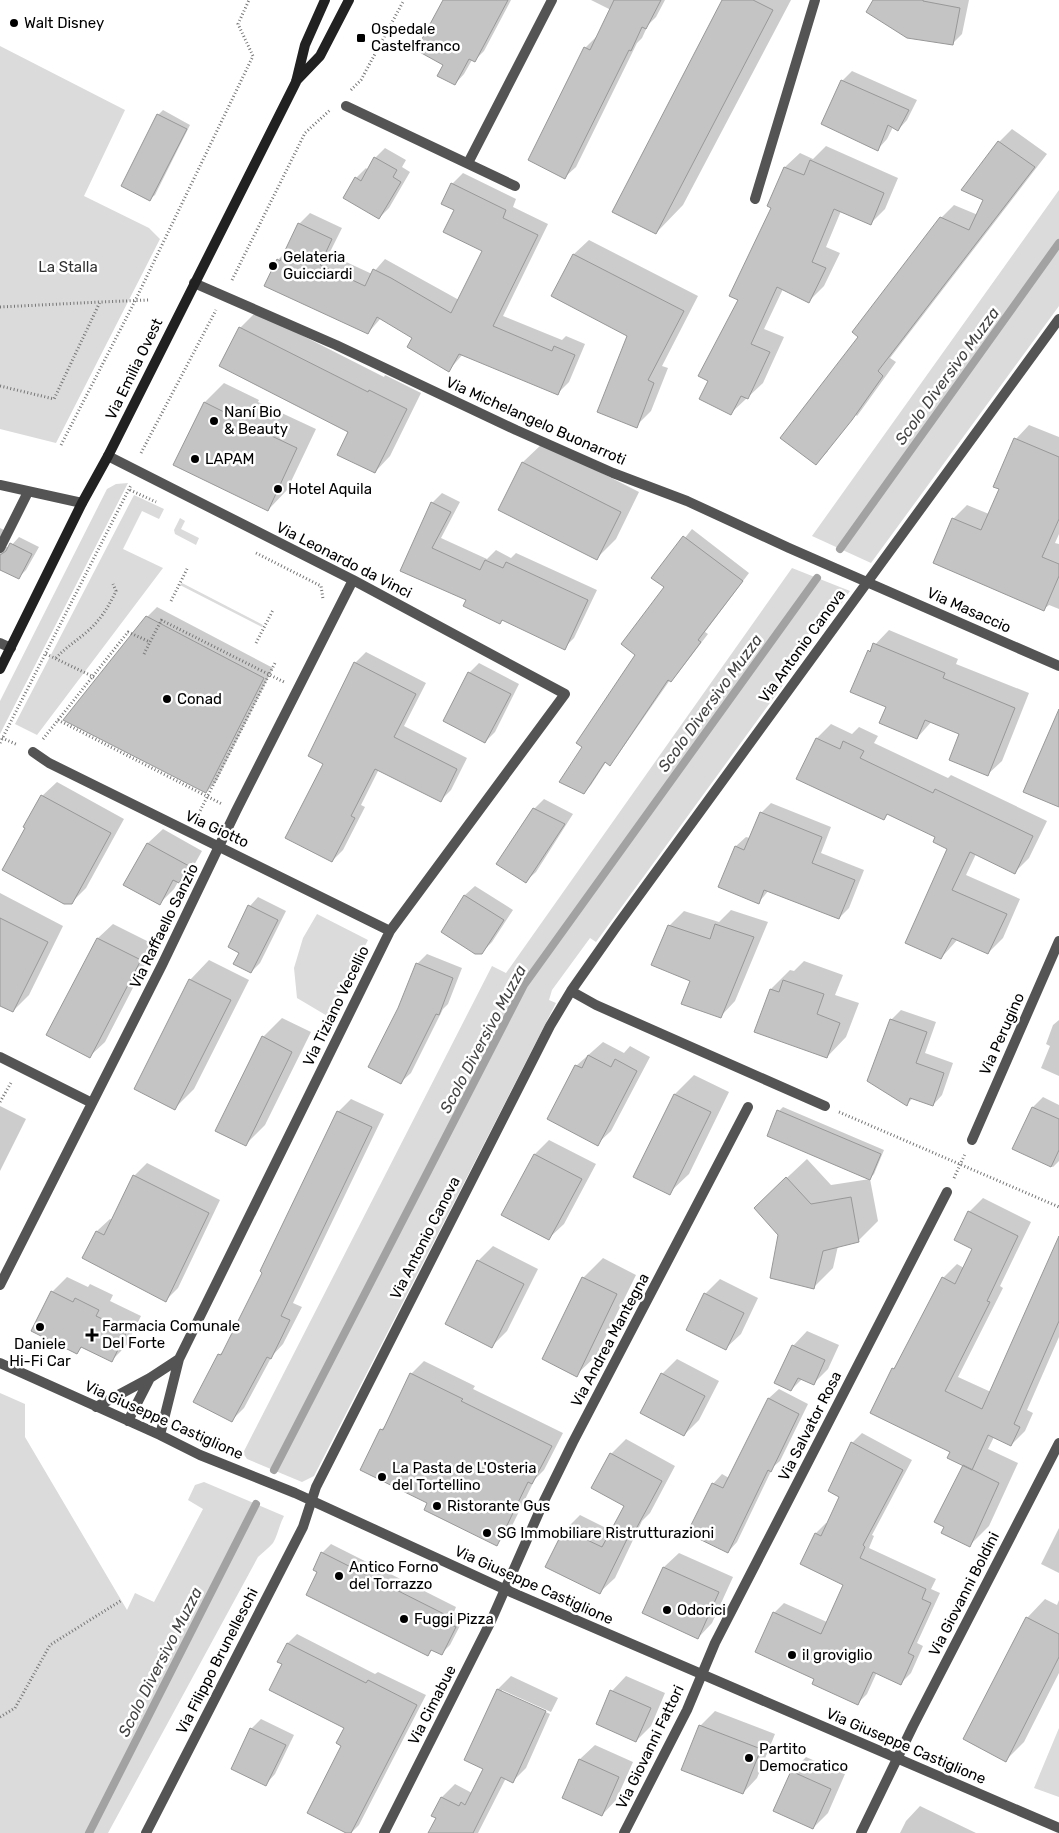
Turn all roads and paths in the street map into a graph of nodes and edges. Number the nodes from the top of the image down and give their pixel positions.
1 (250, 0) edge
2 (325, 0) edge
3 (349, 0) edge
4 (404, 0) edge
5 (552, 0) edge
6 (815, 0) edge
7 (296, 82) junction
8 (349, 91) dead end
9 (346, 106) dead end
10 (331, 109) dead end
11 (305, 133) dead end
12 (468, 163) junction
13 (515, 186) dead end
14 (755, 199) dead end
15 (194, 283) junction
16 (150, 300) dead end
17 (135, 301) junction
18 (100, 302) junction
19 (0, 307) edge
20 (1059, 319) edge
21 (0, 386) edge
22 (61, 445) dead end
23 (108, 456) junction
24 (0, 485) edge
25 (28, 492) junction
26 (82, 503) junction
27 (165, 506) dead end
28 (0, 548) edge
29 (250, 550) dead end
30 (188, 567) dead end
31 (353, 580) junction
32 (868, 582) junction
33 (113, 584) dead end
34 (171, 601) dead end
35 (324, 604) dead end
36 (274, 610) dead end
37 (150, 642) junction
38 (0, 643) edge
39 (256, 643) dead end
40 (11, 648) junction
41 (46, 654) junction
42 (144, 654) dead end
43 (56, 658) junction
44 (276, 661) dead end
45 (1059, 666) edge
46 (0, 669) edge
47 (269, 674) junction
48 (92, 676) junction
49 (96, 678) dead end
50 (298, 689) junction
51 (565, 694) joint
52 (58, 720) junction
53 (0, 743) edge
54 (33, 752) joint
55 (207, 797) junction
56 (236, 811) junction
57 (189, 833) junction
58 (219, 847) junction
59 (390, 931) junction
60 (1059, 941) edge
61 (571, 991) junction
62 (0, 1057) edge
63 (19, 1067) junction
64 (0, 1102) edge
65 (92, 1103) junction
66 (825, 1106) joint
67 (748, 1107) dead end
68 (972, 1140) dead end
69 (947, 1192) dead end
70 (1059, 1207) edge
71 (0, 1285) edge
72 (179, 1359) junction
73 (0, 1363) edge
74 (150, 1378) junction
75 (96, 1408) junction
76 (128, 1421) junction
77 (160, 1435) junction
78 (1059, 1443) edge
79 (310, 1501) junction
80 (504, 1589) junction
81 (122, 1600) dead end
82 (702, 1674) junction
83 (0, 1717) edge
84 (897, 1759) junction
85 (1059, 1828) edge
86 (146, 1833) edge
87 (384, 1833) edge
88 (624, 1833) edge
89 (861, 1833) edge

1 - 17 path
2 - 7 main road, Via Emilia Ovest
3 - 7 main road, Via Emilia Ovest
4 - 8 path
5 - 12 street
6 - 14 street
7 - 15 main road, Via Emilia Ovest
9 - 12 street
10 - 11 path
12 - 13 street
15 - 23 main road, Via Emilia Ovest
15 - 32 street, Via Michelangelo Buonarroti
16 - 17 path
17 - 18 path
17 - 22 path
18 - 19 path
18 - 21 path
20 - 32 street, Via Antonio Canova
23 - 26 main road, Via Emilia Ovest
23 - 31 street, Via Leonardo da Vinci
24 - 25 street
25 - 26 street
25 - 28 street
26 - 40 main road, Via Emilia Ovest
27 - 41 path
29 - 35 path
30 - 34 path
31 - 50 street, Via Raffaello Sanzio
31 - 51 street, Via Leonardo da Vinci
32 - 45 street, Via Masaccio
32 - 61 street, Via Antonio Canova
33 - 43 path
36 - 39 path
37 - 42 path
37 - 47 path
37 - 48 path
38 - 40 street
40 - 46 main road, Via Emilia Ovest
41 - 43 path
41 - 53 path
43 - 48 path
44 - 47 path
47 - 50 path
47 - 55 path
48 - 49 path
48 - 52 path
50 - 56 street, Via Raffaello Sanzio
51 - 59 street, Via Tiziano Vecellio
52 - 54 path
52 - 55 path
54 - 57 street, Via Giotto
55 - 56 path
55 - 57 path
56 - 58 street, Via Raffaello Sanzio
57 - 58 street, Via Giotto
58 - 59 street, Via Giotto
58 - 65 street, Via Raffaello Sanzio
59 - 72 street, Via Tiziano Vecellio
60 - 68 street, Via Perugino
61 - 66 street
61 - 79 street, Via Antonio Canova
62 - 63 street
63 - 64 path
63 - 65 street
65 - 71 street, Via Raffaello Sanzio
66 - 70 path
67 - 80 street, Via Andrea Mantegna
69 - 82 street, Via Salvator Rosa
72 - 74 street
72 - 77 street, Via Tiziano Vecellio
73 - 75 street, Via Giuseppe Castiglione
74 - 75 street
74 - 76 street
75 - 76 street, Via Giuseppe Castiglione
76 - 77 street, Via Giuseppe Castiglione
77 - 79 street, Via Giuseppe Castiglione
78 - 84 street, Via Giovanni Boldini
79 - 80 street, Via Giuseppe Castiglione
79 - 86 street, Via Filippo Brunelleschi
80 - 82 street, Via Giuseppe Castiglione
80 - 87 street, Via Cimabue
81 - 83 path
82 - 84 street, Via Giuseppe Castiglione
82 - 88 street, Via Giovanni Fattori
84 - 85 street, Via Giuseppe Castiglione
84 - 89 street, Via Giovanni Boldini

